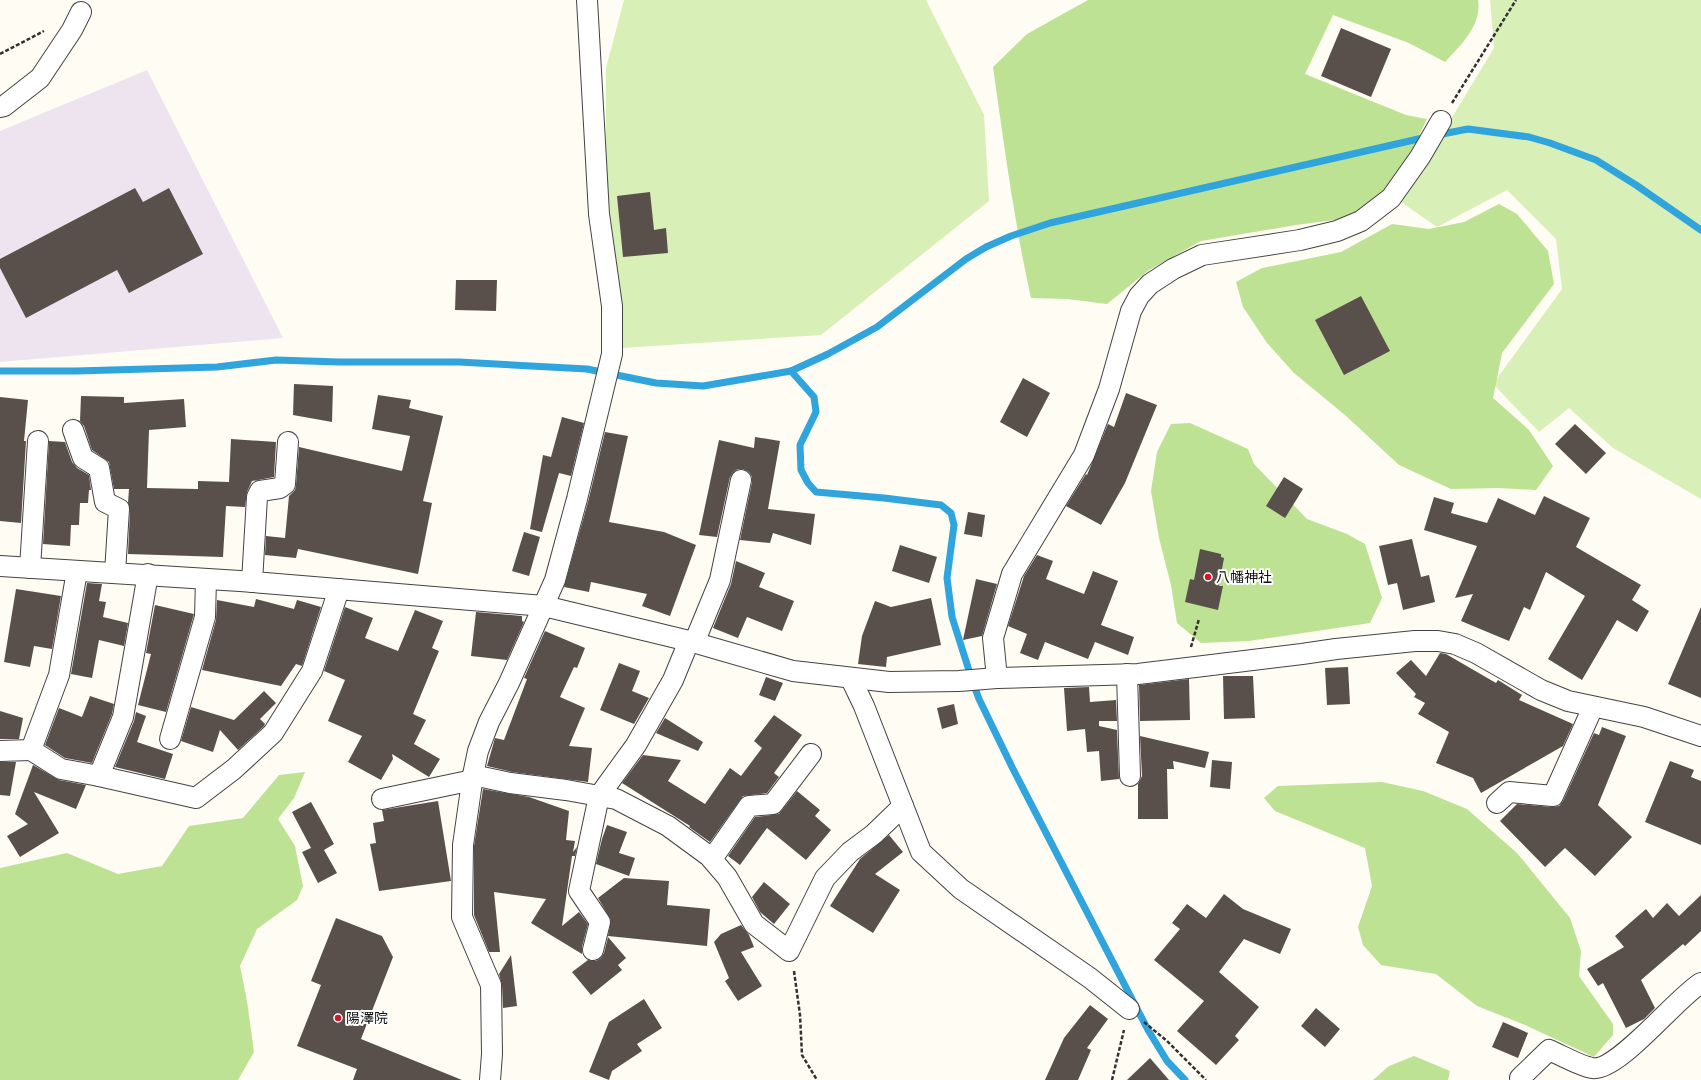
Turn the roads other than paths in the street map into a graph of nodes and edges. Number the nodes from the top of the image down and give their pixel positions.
1 (587, 0) edge
2 (81, 12) dead end
3 (0, 107) edge
4 (1441, 120) road end
5 (74, 430) dead end
6 (38, 440) dead end
7 (288, 442) dead end
8 (741, 480) dead end
9 (0, 566) edge
10 (30, 568) junction
11 (77, 571) junction
12 (115, 572) junction
13 (148, 574) junction
14 (206, 579) junction
15 (252, 582) junction
16 (339, 590) junction
17 (544, 606) junction
18 (692, 642) junction
19 (1127, 674) junction
20 (851, 679) junction
21 (989, 679) junction
22 (1593, 707) junction
23 (1701, 736) edge
24 (170, 739) dead end
25 (30, 750) junction
26 (0, 751) edge
27 (811, 754) dead end
28 (98, 776) junction
29 (1130, 776) dead end
30 (473, 778) junction
31 (599, 796) junction
32 (382, 799) dead end
33 (1497, 803) dead end
34 (903, 806) junction
35 (712, 859) junction
36 (593, 950) dead end
37 (1701, 984) edge
38 (1129, 1009) road end
39 (1520, 1078) dead end
40 (490, 1080) edge

1 - 17 street
2 - 3 street
4 - 21 street
5 - 12 street
6 - 10 street
7 - 15 street
8 - 18 street
9 - 10 street
10 - 11 street
11 - 12 street
11 - 25 street
12 - 13 street
13 - 14 street
13 - 28 street
14 - 15 street
14 - 24 street
15 - 16 street
16 - 17 street
16 - 28 street
17 - 18 street
17 - 30 street
18 - 20 street
18 - 31 street
19 - 21 street
19 - 22 street
19 - 29 street
20 - 21 street
20 - 34 street
22 - 23 street
22 - 33 street
25 - 26 street
25 - 28 street
27 - 35 street
30 - 31 street
30 - 32 street
30 - 40 street
31 - 35 street
31 - 36 street
34 - 35 street
34 - 38 street
37 - 39 street

